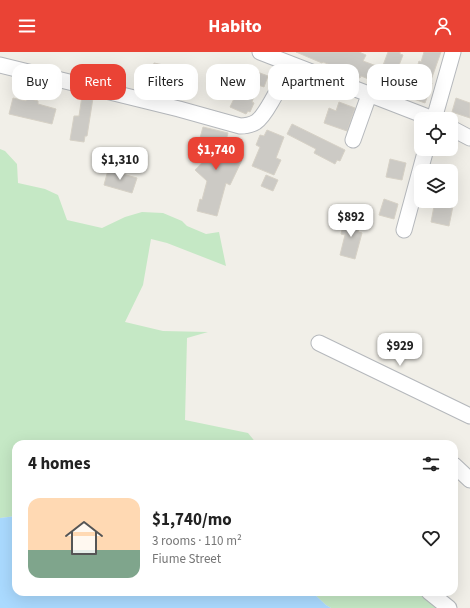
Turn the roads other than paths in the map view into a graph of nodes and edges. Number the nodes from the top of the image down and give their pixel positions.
1 (260, 52) edge
2 (454, 52) edge
3 (291, 64) edge
4 (0, 65) edge
5 (272, 100) edge
6 (367, 100) edge
7 (382, 100) edge
8 (414, 112) edge
9 (435, 112) edge
10 (458, 132) edge
11 (470, 138) edge
12 (353, 140) dead end
13 (424, 156) edge
14 (404, 230) dead end
15 (319, 343) dead end
16 (470, 416) edge
17 (458, 469) edge
18 (470, 480) edge
19 (435, 596) edge
20 (449, 608) edge

1 - 3 street
2 - 9 street
4 - 5 street
6 - 12 street
7 - 8 street
10 - 11 street
13 - 14 street
15 - 16 street
17 - 18 street
19 - 20 street

